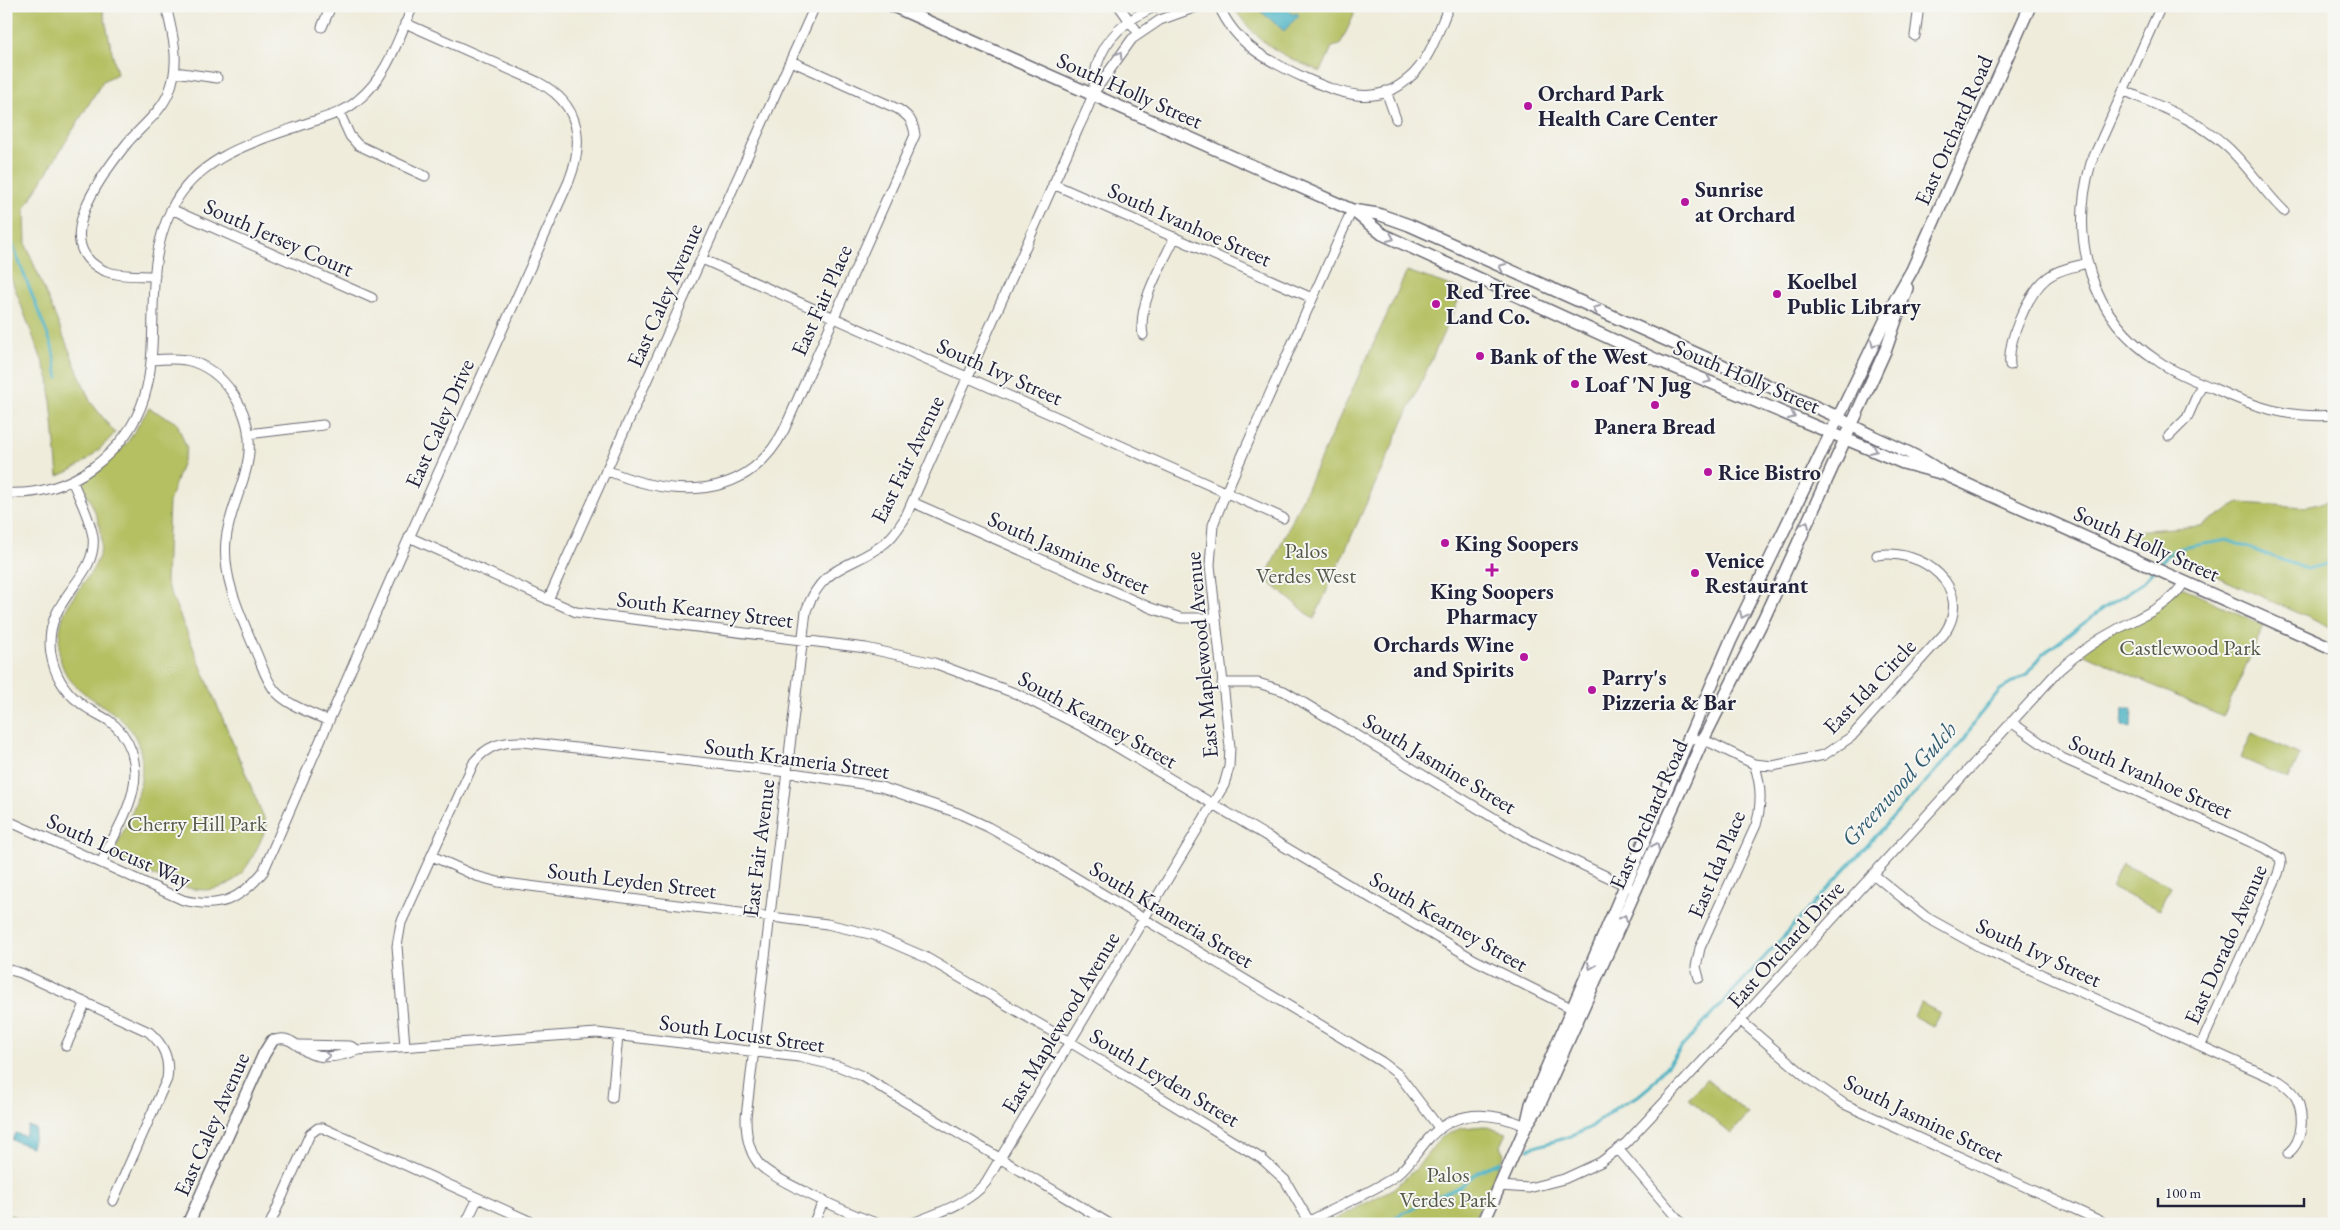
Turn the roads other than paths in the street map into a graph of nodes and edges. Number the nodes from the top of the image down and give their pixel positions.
1 (166, 6) edge
2 (331, 6) edge
3 (413, 6) edge
4 (815, 6) edge
5 (893, 6) edge
6 (1119, 6) edge
7 (1157, 6) edge
8 (1199, 6) edge
9 (1219, 6) edge
10 (1449, 6) edge
11 (1919, 6) edge
12 (2030, 6) edge
13 (2161, 6) edge
14 (1129, 21) junction
15 (405, 23) junction
16 (322, 27) dead end
17 (1139, 34) junction
18 (1915, 36) dead end
19 (791, 61) junction
20 (176, 72) junction
21 (217, 78) dead end
22 (2123, 90) junction
23 (1386, 91) junction
24 (1092, 96) junction
25 (339, 112) junction
26 (1396, 119) dead end
27 (425, 176) dead end
28 (1053, 184) junction
29 (171, 209) junction
30 (1352, 210) junction
31 (2284, 211) dead end
32 (1174, 237) junction
33 (702, 259) junction
34 (2087, 263) junction
35 (1912, 270) junction
36 (154, 276) junction
37 (372, 298) dead end
38 (1312, 298) junction
39 (834, 317) junction
40 (1142, 335) dead end
41 (152, 360) junction
42 (2010, 365) dead end
43 (968, 376) junction
44 (2202, 384) junction
45 (2334, 415) edge
46 (1838, 418) junction
47 (323, 425) dead end
48 (1850, 426) junction
49 (1830, 433) junction
50 (248, 434) junction
51 (2169, 436) dead end
52 (1844, 438) junction
53 (606, 470) junction
54 (1944, 474) junction
55 (72, 480) junction
56 (1226, 492) junction
57 (6, 493) edge
58 (912, 502) junction
59 (1283, 518) dead end
60 (409, 537) junction
61 (1877, 555) dead end
62 (2184, 582) junction
63 (548, 600) junction
64 (1216, 618) junction
65 (801, 640) junction
66 (2334, 649) edge
67 (1222, 683) junction
68 (329, 721) junction
69 (2011, 722) junction
70 (1688, 737) junction
71 (1702, 742) junction
72 (1754, 764) junction
73 (786, 772) junction
74 (1213, 804) junction
75 (6, 820) edge
76 (432, 856) junction
77 (2280, 858) joint
78 (101, 863) junction
79 (1873, 874) junction
80 (1625, 885) junction
81 (1636, 890) junction
82 (220, 903) joint
83 (769, 915) junction
84 (1144, 918) junction
85 (6, 969) edge
86 (1699, 978) dead end
87 (86, 1002) junction
88 (1578, 1011) junction
89 (1741, 1021) junction
90 (618, 1036) junction
91 (272, 1041) joint
92 (1070, 1042) junction
93 (2201, 1045) junction
94 (66, 1046) dead end
95 (405, 1046) junction
96 (754, 1051) junction
97 (612, 1098) dead end
98 (1526, 1126) junction
99 (1440, 1129) junction
100 (1619, 1150) junction
101 (2288, 1153) dead end
102 (1001, 1157) junction
103 (1500, 1186) junction
104 (478, 1198) junction
105 (824, 1200) junction
106 (113, 1201) dead end
107 (467, 1221) dead end
108 (1307, 1222) edge
109 (188, 1224) edge
110 (270, 1224) edge
111 (536, 1224) edge
112 (813, 1224) edge
113 (880, 1224) edge
114 (910, 1224) edge
115 (1110, 1224) edge
116 (1482, 1224) edge
117 (1682, 1224) edge
118 (2107, 1224) edge

1 - 20 street
2 - 16 street
3 - 15 street
4 - 19 street, East Caley Avenue
5 - 24 main road, South Holly Street
6 - 14 street
7 - 14 street, East Fair Avenue
8 - 17 street, East Fair Avenue
9 - 23 street
10 - 23 street
11 - 18 street
12 - 35 main road, East Orchard Road
13 - 22 street
14 - 17 street
14 - 24 street, East Fair Avenue
15 - 25 street
15 - 60 street, East Caley Drive
24 -> 17 street, East Fair Avenue
19 - 33 street, East Caley Avenue
19 - 39 street, East Fair Place
20 - 21 street
20 - 36 street
22 - 31 street
22 - 34 street
23 - 26 street
24 - 28 street, East Fair Avenue
24 - 30 main road, South Holly Street
25 - 27 street
25 - 29 street
28 - 32 street, South Ivanhoe Street
28 - 43 street, East Fair Avenue
29 - 36 street
29 - 37 street, South Jersey Court
30 - 38 street, East Maplewood Avenue
46 -> 30 main road, South Holly Street
30 -> 49 main road, South Holly Street
32 - 38 street, South Ivanhoe Street
32 - 40 street
33 - 39 street, South Ivy Street
33 - 53 street, East Caley Avenue
34 - 42 street
34 - 44 street
35 -> 46 main road, East Orchard Road
35 - 48 main road, East Orchard Road
36 - 41 street
38 - 56 street, East Maplewood Avenue
39 - 43 street, South Ivy Street
39 - 53 street, East Fair Place
41 - 50 street
41 - 55 street
43 - 56 street, South Ivy Street
43 - 58 street, East Fair Avenue
44 - 45 street
44 - 51 street
46 - 48 main road, South Holly Street
46 - 49 main road, East Orchard Road
47 - 50 street
48 - 52 main road, East Orchard Road
48 - 54 main road, South Holly Street
49 - 52 main road, South Holly Street
49 -> 70 main road, East Orchard Road
50 - 68 street
52 -> 54 main road, South Holly Street
71 -> 52 main road, East Orchard Road
53 - 63 street, East Caley Avenue
54 - 62 main road, South Holly Street
55 - 57 street
55 - 78 street
56 - 59 street, South Ivy Street
56 - 64 street, East Maplewood Avenue
58 - 64 street, South Jasmine Street
58 - 65 street, East Fair Avenue
60 - 63 street, South Kearney Street
60 - 68 street, East Caley Drive
61 - 72 street, East Ida Circle
62 - 66 main road, South Holly Street
62 - 69 street, East Orchard Drive
63 - 65 street, South Kearney Street
64 - 67 street, East Maplewood Avenue
65 - 73 street, East Fair Avenue
65 - 74 street, South Kearney Street
67 - 74 street, East Maplewood Avenue
67 - 80 street, South Jasmine Street
68 - 82 street, East Caley Drive
69 - 77 street, South Ivanhoe Street
69 - 79 street, East Orchard Drive
70 - 71 street, East Ida Circle
70 - 80 main road, East Orchard Road
71 - 72 street, East Ida Circle
81 -> 71 main road, East Orchard Road
72 - 86 street, East Ida Place
73 - 76 street, South Krameria Street
73 - 83 street, East Fair Avenue
73 - 84 street, South Krameria Street
74 - 84 street, East Maplewood Avenue
74 - 88 street, South Kearney Street
75 - 78 street, South Locust Way
76 - 83 street, South Leyden Street
76 - 95 street, South Krameria Street
77 - 93 street, East Dorado Avenue
78 - 82 street, South Locust Way
79 - 89 street, East Orchard Drive
79 - 93 street, South Ivy Street
80 - 81 street, South Jasmine Street
80 -> 88 main road, East Orchard Road
88 -> 81 main road, East Orchard Road
83 - 92 street, South Leyden Street
83 - 96 street, East Fair Avenue
84 - 92 street, East Maplewood Avenue
84 - 99 street, South Krameria Street
85 - 87 street
87 - 94 street
87 - 106 street
88 - 98 main road, East Orchard Road
89 - 100 street, East Orchard Drive
89 - 118 street, South Jasmine Street
90 - 95 street, South Locust Street
90 - 96 street, South Locust Street
90 - 97 street
91 - 95 street, South Locust Street
91 - 109 main road, East Caley Avenue
92 - 102 street, East Maplewood Avenue
92 - 108 street, South Leyden Street
93 - 101 street, South Ivy Street
96 - 102 street, South Locust Street
96 - 105 street, East Fair Avenue
98 - 99 street
98 - 103 main road, East Orchard Road
99 - 108 street
100 - 103 street, East Orchard Drive
100 - 117 street
102 - 114 street, East Maplewood Avenue
102 - 115 street, South Locust Street
103 - 116 main road, East Orchard Road
104 - 107 street
104 - 110 street
104 - 111 street
105 - 112 street
105 - 113 street

